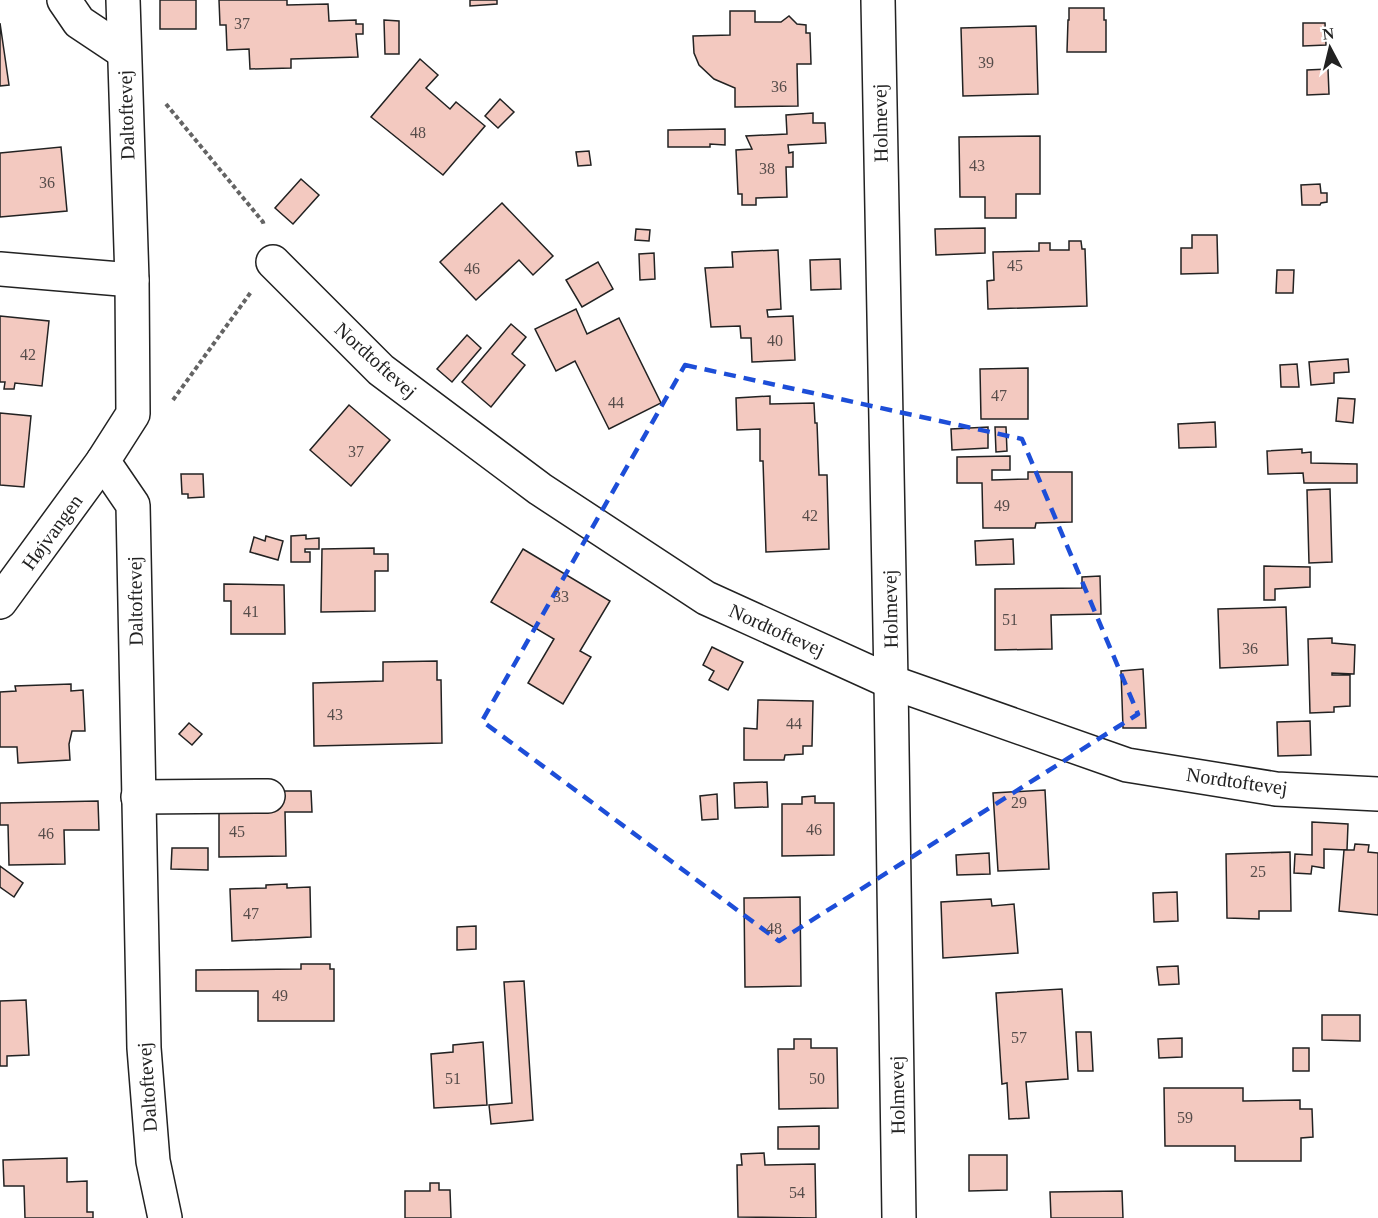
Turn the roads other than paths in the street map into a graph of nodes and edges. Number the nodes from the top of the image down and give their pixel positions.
1 (64, 0) edge
2 (123, 0) edge
3 (878, 0) edge
4 (124, 52) junction
5 (273, 262) road end
6 (0, 268) edge
7 (132, 280) junction
8 (103, 461) junction
9 (0, 602) edge
10 (891, 682) junction
11 (1378, 794) edge
12 (268, 796) dead end
13 (138, 797) junction
14 (165, 1218) edge
15 (899, 1218) edge

1 - 4 street
2 - 4 street, Daltoftevej
3 - 10 street, Holmevej
4 - 7 street, Daltoftevej
5 - 10 street, Nordtoftevej
6 - 7 street
7 - 8 street, Daltoftevej
8 - 9 street, Højvangen
8 - 13 street, Daltoftevej
10 - 11 street, Nordtoftevej
10 - 15 street, Holmevej
12 - 13 street
13 - 14 street, Daltoftevej

